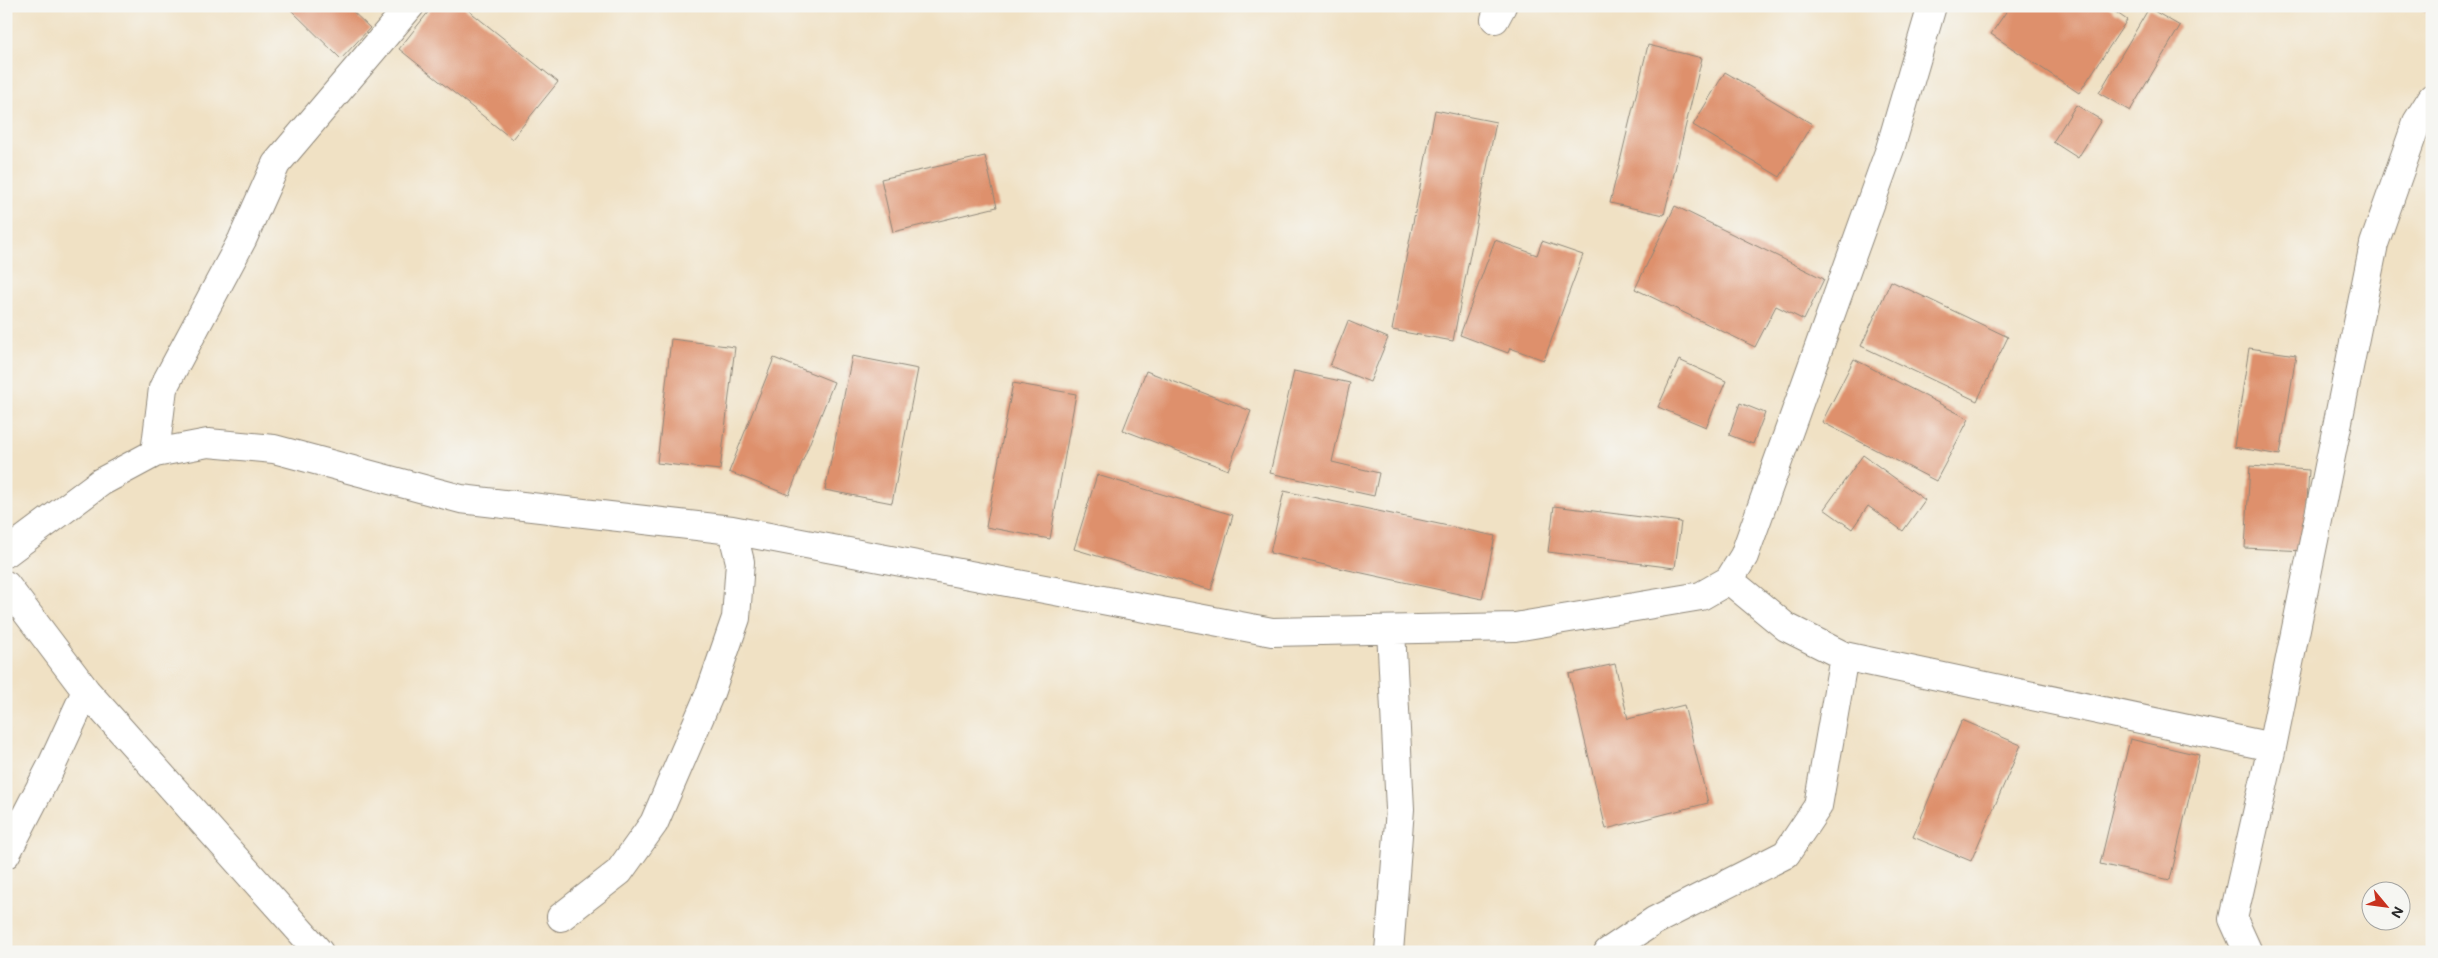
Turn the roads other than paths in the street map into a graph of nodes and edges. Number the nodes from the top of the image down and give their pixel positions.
1 (410, 6) edge
2 (1932, 6) edge
3 (2432, 98) edge
4 (155, 453) junction
5 (732, 530) junction
6 (6, 553) edge
7 (1730, 580) junction
8 (6, 586) edge
9 (1391, 630) junction
10 (1844, 656) junction
11 (86, 691) junction
12 (2272, 748) junction
13 (6, 854) edge
14 (561, 917) dead end
15 (319, 952) edge
16 (1389, 952) edge
17 (1608, 952) edge
18 (2248, 952) edge

1 - 4 street
2 - 7 street
3 - 12 street
4 - 5 street
4 - 6 street
5 - 9 street
5 - 14 street
7 - 9 street
7 - 10 street
8 - 11 street
9 - 16 street
10 - 12 street
10 - 17 street
11 - 13 street
11 - 15 street
12 - 18 street

